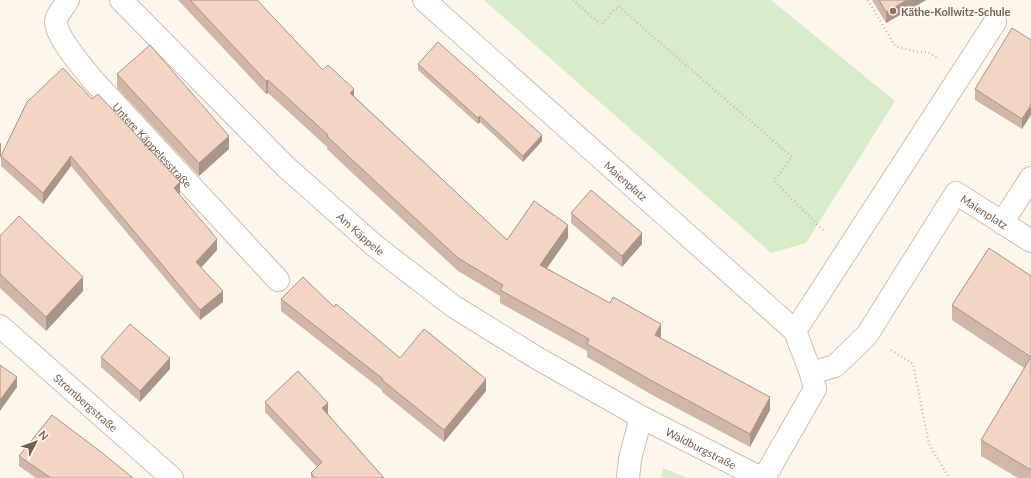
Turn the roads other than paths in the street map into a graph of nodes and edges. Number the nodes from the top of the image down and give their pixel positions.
1 (68, 0) edge
2 (121, 0) edge
3 (424, 0) edge
4 (995, 22) dead end
5 (1031, 178) edge
6 (1002, 223) junction
7 (1031, 241) edge
8 (278, 280) dead end
9 (0, 326) edge
10 (795, 331) junction
11 (811, 373) junction
12 (641, 418) junction
13 (172, 478) edge
14 (628, 478) edge
15 (762, 478) edge

1 - 8 street, Untere Käppelesstraße
2 - 12 street, Am Käppele
3 - 10 street, Maienplatz
4 - 10 street
5 - 6 street
6 - 7 street, Maienplatz
6 - 11 street, Maienplatz
9 - 13 street, Strombergstraße
10 - 11 street, Maienplatz
11 - 15 street, Maienplatz
12 - 14 street
12 - 15 street, Waldburgstraße

